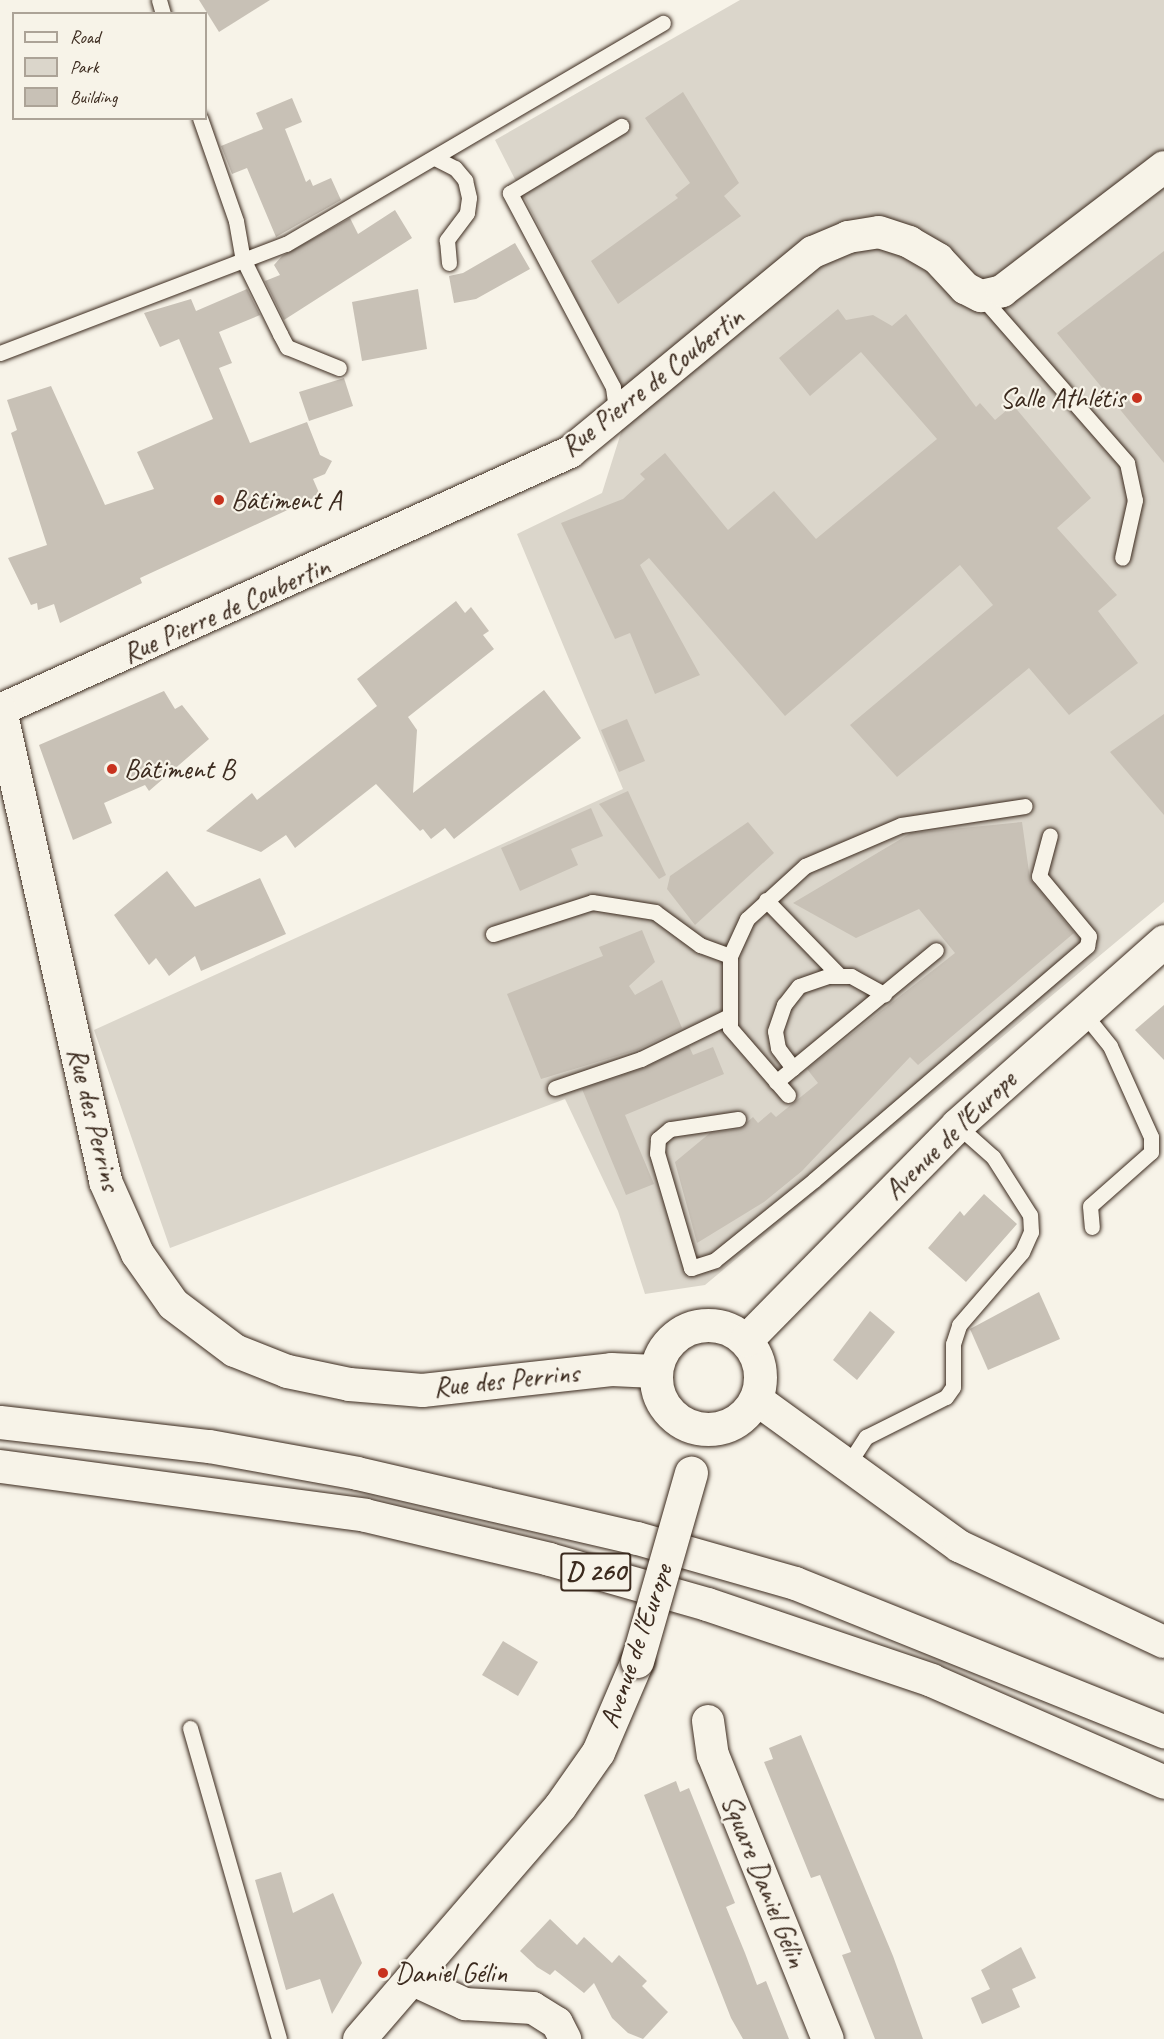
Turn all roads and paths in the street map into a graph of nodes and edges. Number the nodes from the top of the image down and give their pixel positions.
1 (663, 23) dead end
2 (201, 120) edge
3 (621, 126) dead end
4 (435, 158) junction
5 (1164, 167) edge
6 (243, 259) junction
7 (449, 263) dead end
8 (981, 296) junction
9 (0, 353) edge
10 (339, 369) dead end
11 (617, 416) junction
12 (1122, 558) dead end
13 (0, 710) edge
14 (1025, 806) dead end
15 (1050, 835) dead end
16 (766, 900) junction
17 (493, 934) dead end
18 (1164, 941) edge
19 (936, 951) dead end
20 (730, 956) junction
21 (840, 976) junction
22 (884, 994) junction
23 (1081, 1010) junction
24 (729, 1016) junction
25 (794, 1068) junction
26 (776, 1082) junction
27 (555, 1088) dead end
28 (788, 1095) dead end
29 (738, 1119) dead end
30 (957, 1125) junction
31 (1092, 1227) dead end
32 (746, 1340) junction
33 (655, 1371) junction
34 (756, 1399) junction
35 (0, 1422) edge
36 (694, 1427) junction
37 (0, 1466) edge
38 (848, 1466) junction
39 (1164, 1642) edge
40 (708, 1721) dead end
41 (190, 1728) dead end
42 (1164, 1731) edge
43 (1164, 1782) edge
44 (411, 1979) junction
45 (279, 2039) edge
46 (359, 2039) edge
47 (565, 2039) edge
48 (828, 2039) edge

1 - 4 lane
2 - 6 lane
3 - 11 lane
4 - 6 lane
4 - 7 lane
5 - 8 street
6 - 9 lane
6 - 10 lane
8 - 11 street, Rue Pierre de Coubertin
8 - 12 lane
11 - 13 street, Rue Pierre de Coubertin
13 - 33 main road, Rue des Perrins
14 - 16 lane
15 - 29 lane
16 - 20 lane
16 - 21 lane
17 - 20 lane
18 - 23 main road, Avenue de l'Europe
19 - 22 lane
20 - 24 lane
21 - 22 lane
21 - 25 lane
22 - 25 lane
23 - 30 main road, Avenue de l'Europe
23 - 31 lane
24 - 26 lane
24 - 27 lane
25 - 26 lane
26 - 28 lane
30 - 32 main road, Avenue de l'Europe
30 - 38 lane
32 - 33 main road
32 - 34 main road
33 - 36 main road
34 - 36 main road
34 - 38 street
35 - 42 main road, D 260
36 - 44 main road, Avenue de l'Europe, bridge
37 - 43 main road, D 260
38 - 39 street
40 - 48 street, Square Daniel Gélin
41 - 45 lane
44 - 46 main road, Avenue de l'Europe
44 - 47 street

